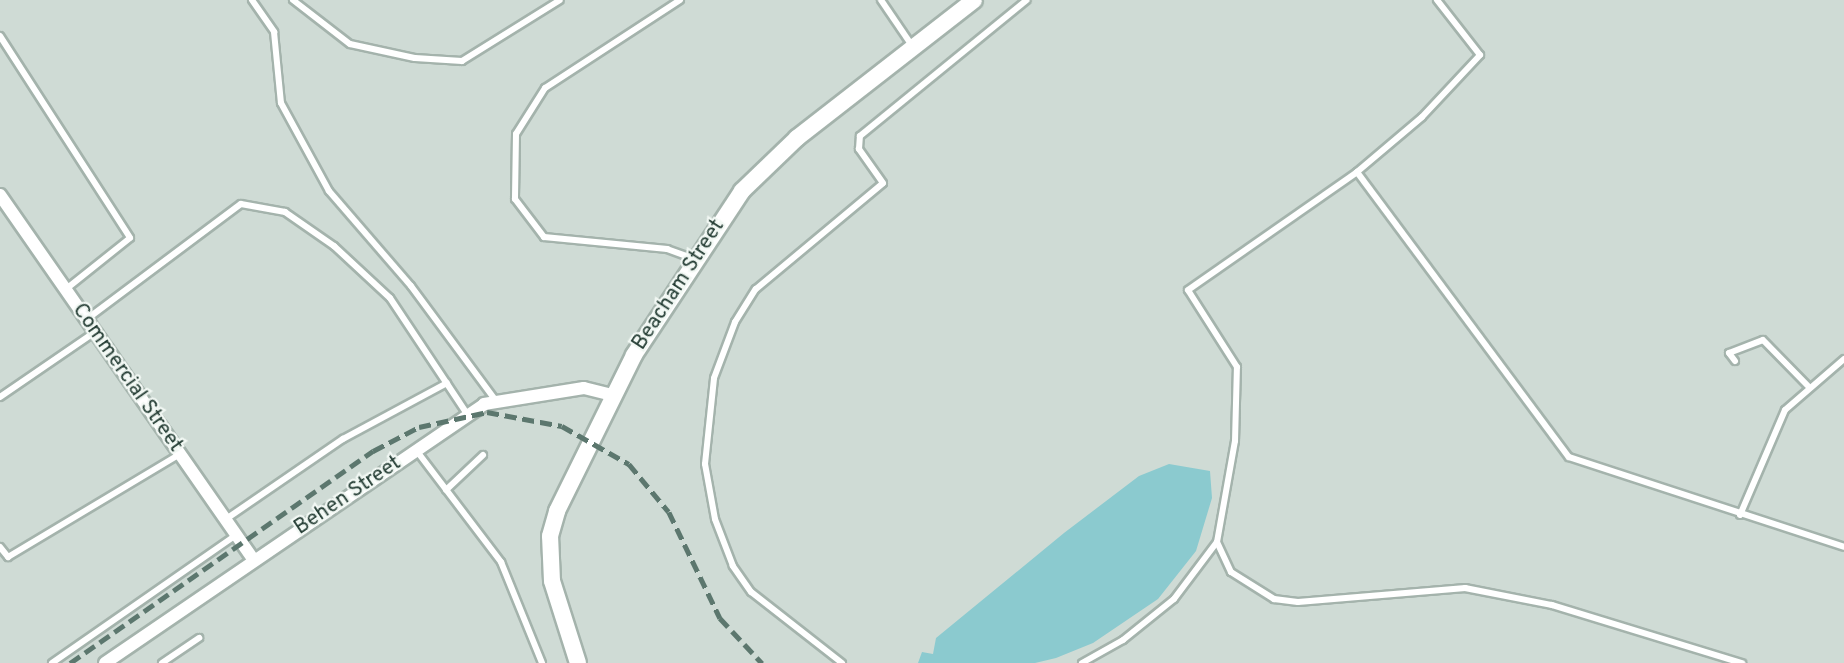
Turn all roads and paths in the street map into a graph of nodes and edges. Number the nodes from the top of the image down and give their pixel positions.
1 (252, 0) edge
2 (293, 0) edge
3 (560, 0) edge
4 (680, 0) edge
5 (880, 0) edge
6 (974, 0) edge
7 (1027, 0) edge
8 (1437, 0) edge
9 (0, 36) edge
10 (913, 47) junction
11 (1357, 172) junction
12 (0, 195) edge
13 (694, 259) junction
14 (65, 289) junction
15 (86, 319) junction
16 (95, 332) junction
17 (1844, 359) edge
18 (1735, 361) dead end
19 (447, 383) junction
20 (1808, 386) junction
21 (612, 395) junction
22 (0, 397) edge
23 (496, 400) junction
24 (467, 414) junction
25 (416, 450) junction
26 (180, 454) junction
27 (483, 455) dead end
28 (446, 490) junction
29 (1740, 515) junction
30 (225, 520) junction
31 (236, 535) junction
32 (1217, 542) junction
33 (0, 547) edge
34 (1844, 547) edge
35 (254, 560) junction
36 (199, 638) dead end
37 (52, 663) edge
38 (105, 663) edge
39 (162, 663) edge
40 (542, 663) edge
41 (578, 663) edge
42 (842, 663) edge
43 (1082, 663) edge
44 (1742, 663) edge

1 - 23 lane
2 - 3 lane
4 - 13 lane
5 - 10 lane
6 - 10 main road, Beacham Street
7 - 42 lane
8 - 11 lane
9 - 14 lane
10 - 13 main road, Beacham Street
11 - 29 lane
11 - 32 lane
12 - 14 street, Commercial Street
13 - 21 main road, Beacham Street
14 - 15 street, Commercial Street
15 - 16 street, Commercial Street
15 - 19 lane
16 - 22 lane
16 - 26 street, Commercial Street
17 - 20 lane
18 - 20 lane
19 - 24 lane
19 - 30 lane
20 - 29 lane
21 - 23 street, Behen Street
21 - 41 main road, Beacham Street
23 - 24 street, Behen Street
24 - 25 street, Behen Street
25 - 28 lane
25 - 35 street, Behen Street
26 - 30 street, Commercial Street
26 - 33 lane
27 - 28 lane
28 - 40 lane
29 - 34 lane
30 - 31 street, Commercial Street
31 - 35 street, Commercial Street
31 - 37 lane
32 - 43 lane
32 - 44 lane
35 - 38 street, Behen Street
36 - 39 lane

